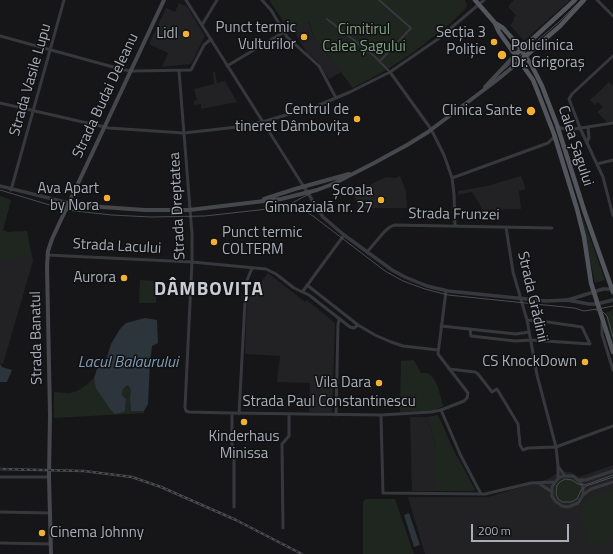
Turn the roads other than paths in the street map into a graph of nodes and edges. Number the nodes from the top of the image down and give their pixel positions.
1 (64, 0) edge
2 (164, 0) edge
3 (186, 0) edge
4 (217, 0) edge
5 (262, 0) edge
6 (379, 0) edge
7 (475, 0) edge
8 (484, 0) edge
9 (575, 0) edge
10 (584, 0) edge
11 (597, 0) edge
12 (479, 4) junction
13 (613, 16) edge
14 (327, 19) dead end
15 (495, 23) junction
16 (202, 25) junction
17 (284, 32) junction
18 (0, 36) edge
19 (210, 39) junction
20 (51, 50) junction
21 (521, 50) junction
22 (515, 55) junction
23 (525, 56) junction
24 (613, 56) edge
25 (380, 61) junction
26 (520, 61) junction
27 (227, 66) junction
28 (131, 71) junction
29 (179, 71) junction
30 (390, 72) junction
31 (480, 91) junction
32 (336, 98) junction
33 (0, 103) edge
34 (34, 111) junction
35 (262, 122) junction
36 (613, 124) edge
37 (557, 126) junction
38 (588, 127) junction
39 (104, 128) junction
40 (580, 128) junction
41 (432, 129) junction
42 (568, 130) junction
43 (184, 133) junction
44 (555, 136) junction
45 (561, 138) junction
46 (587, 142) junction
47 (548, 143) junction
48 (558, 145) junction
49 (613, 160) edge
50 (597, 164) junction
51 (353, 173) junction
52 (452, 178) junction
53 (0, 186) edge
54 (304, 187) junction
55 (11, 190) junction
56 (307, 192) junction
57 (254, 202) junction
58 (69, 203) junction
59 (189, 210) junction
60 (613, 216) edge
61 (455, 226) junction
62 (506, 227) junction
63 (552, 228) dead end
64 (344, 235) junction
65 (367, 252) junction
66 (47, 256) junction
67 (192, 262) junction
68 (252, 268) junction
69 (307, 285) junction
70 (446, 290) junction
71 (613, 290) edge
72 (302, 291) junction
73 (594, 292) junction
74 (521, 298) junction
75 (567, 300) junction
76 (613, 300) edge
77 (598, 304) junction
78 (602, 318) junction
79 (339, 320) junction
80 (527, 320) junction
81 (358, 325) junction
82 (441, 326) junction
83 (470, 329) junction
84 (529, 332) junction
85 (531, 340) junction
86 (438, 350) junction
87 (613, 352) edge
88 (449, 369) junction
89 (613, 370) edge
90 (441, 410) junction
91 (186, 411) joint
92 (232, 413) junction
93 (239, 414) junction
94 (289, 414) junction
95 (334, 415) junction
96 (381, 415) junction
97 (613, 426) edge
98 (556, 447) junction
99 (558, 466) junction
100 (613, 471) edge
101 (565, 476) junction
102 (0, 477) edge
103 (49, 477) junction
104 (558, 479) junction
105 (579, 480) junction
106 (555, 482) junction
107 (613, 482) edge
108 (538, 484) junction
109 (552, 492) junction
110 (481, 494) junction
111 (583, 495) junction
112 (234, 507) dead end
113 (0, 512) edge
114 (50, 513) junction
115 (283, 528) dead end
116 (0, 543) edge
117 (51, 544) junction
118 (51, 554) edge

1 - 20 street, Strada Vasile Lupu
2 - 28 main road, Strada Budai Deleanu
3 - 16 street
4 - 16 street
5 - 17 street
6 - 25 street
7 - 12 main road, Calea Șagului
8 - 12 street
9 - 21 main road
10 - 23 main road
11 - 13 street
12 - 15 main road, Calea Șagului
12 - 30 street
14 - 25 street
15 - 21 main road, Calea Șagului
15 - 22 main road, Calea Șagului
16 - 19 street
17 - 27 street
17 - 32 street
18 - 20 street
19 - 27 street
19 - 29 street
20 - 28 street
20 - 34 street, Strada Vasile Lupu
21 - 22 main road
21 - 23 main road, Calea Șagului
22 - 26 main road, Calea Șagului
22 - 31 main road
23 - 26 main road
23 - 37 main road, Calea Șagului
24 - 40 street
25 - 30 street
26 - 31 main road
26 - 44 main road, Calea Șagului
27 - 35 street
28 - 29 street
28 - 39 main road, Strada Budai Deleanu
29 - 43 street, Strada Dreptatea
30 - 32 street
30 - 41 street
31 - 41 main road
32 - 35 street
33 - 34 street
34 - 39 street
34 - 55 street, Strada Vasile Lupu
35 - 43 street
35 - 54 street
36 - 38 street
37 - 42 street
37 - 45 main road, Calea Șagului
38 - 40 street
38 - 46 street
39 - 43 street
39 - 58 main road, Strada Budai Deleanu
40 - 42 street
40 - 46 street
41 - 51 main road
41 - 52 street
42 - 45 street
43 - 59 street, Strada Dreptatea
44 - 47 street
44 - 48 main road, Calea Șagului
45 - 71 main road, Calea Șagului
46 - 50 street
47 - 48 street
47 - 52 street
48 - 73 main road, Calea Șagului
49 - 50 street
50 - 60 street
51 - 54 main road
51 - 56 main road
52 - 61 street
53 - 55 street
54 - 56 street
54 - 57 main road
55 - 58 street
56 - 57 main road
56 - 64 street
57 - 59 main road
58 - 59 main road
58 - 66 main road, Strada Banatul
59 - 67 street, Strada Dreptatea
61 - 62 street, Strada Frunzei
61 - 65 street, Strada Frunzei
62 - 63 street, Strada Frunzei
62 - 74 street, Strada Grădinii
64 - 65 street
64 - 69 street
65 - 70 street
66 - 67 street, Strada Lacului
66 - 103 main road, Strada Banatul
67 - 68 street, Strada Lacului
67 - 91 street, Strada Dreptatea
68 - 72 street, Strada Lacului
68 - 93 street
69 - 72 street
69 - 81 street, Strada Lacului
70 - 74 street
70 - 82 street
71 - 73 street
72 - 79 street, Strada Lacului
73 - 75 street
73 - 77 main road, Calea Șagului
74 - 75 street
74 - 80 street, Strada Grădinii
75 - 77 street
76 - 77 street
77 - 78 main road
78 - 87 main road
78 - 89 street
79 - 81 street, Strada Lacului
79 - 95 street
80 - 84 street, Strada Grădinii
80 - 85 street
81 - 86 street, Strada Lacului
82 - 83 street
82 - 86 street
83 - 84 street
83 - 85 street
84 - 85 street, Strada Grădinii
85 - 98 street, Strada Grădinii
86 - 88 street
88 - 90 street, Strada Paul Constantinescu
88 - 98 street
90 - 96 street, Strada Paul Constantinescu
90 - 110 street
91 - 92 street, Strada Paul Constantinescu
92 - 93 street, Strada Paul Constantinescu
92 - 112 street
93 - 94 street, Strada Paul Constantinescu
94 - 95 street, Strada Paul Constantinescu
94 - 115 street
95 - 96 street, Strada Paul Constantinescu
96 - 110 street
97 - 98 street
98 - 99 street, Strada Grădinii
99 - 101 street, Strada Grădinii
99 - 104 street, Strada Grădinii
100 - 105 street
101 - 104 street
101 - 105 street
102 - 103 street
103 - 114 main road, Strada Banatul
104 - 106 street
105 - 111 street
106 - 108 street
106 - 109 street
107 - 111 street
108 - 109 street
108 - 110 street
109 - 111 street
113 - 114 street
114 - 117 main road, Strada Banatul
116 - 117 street
117 - 118 main road, Strada Banatul

